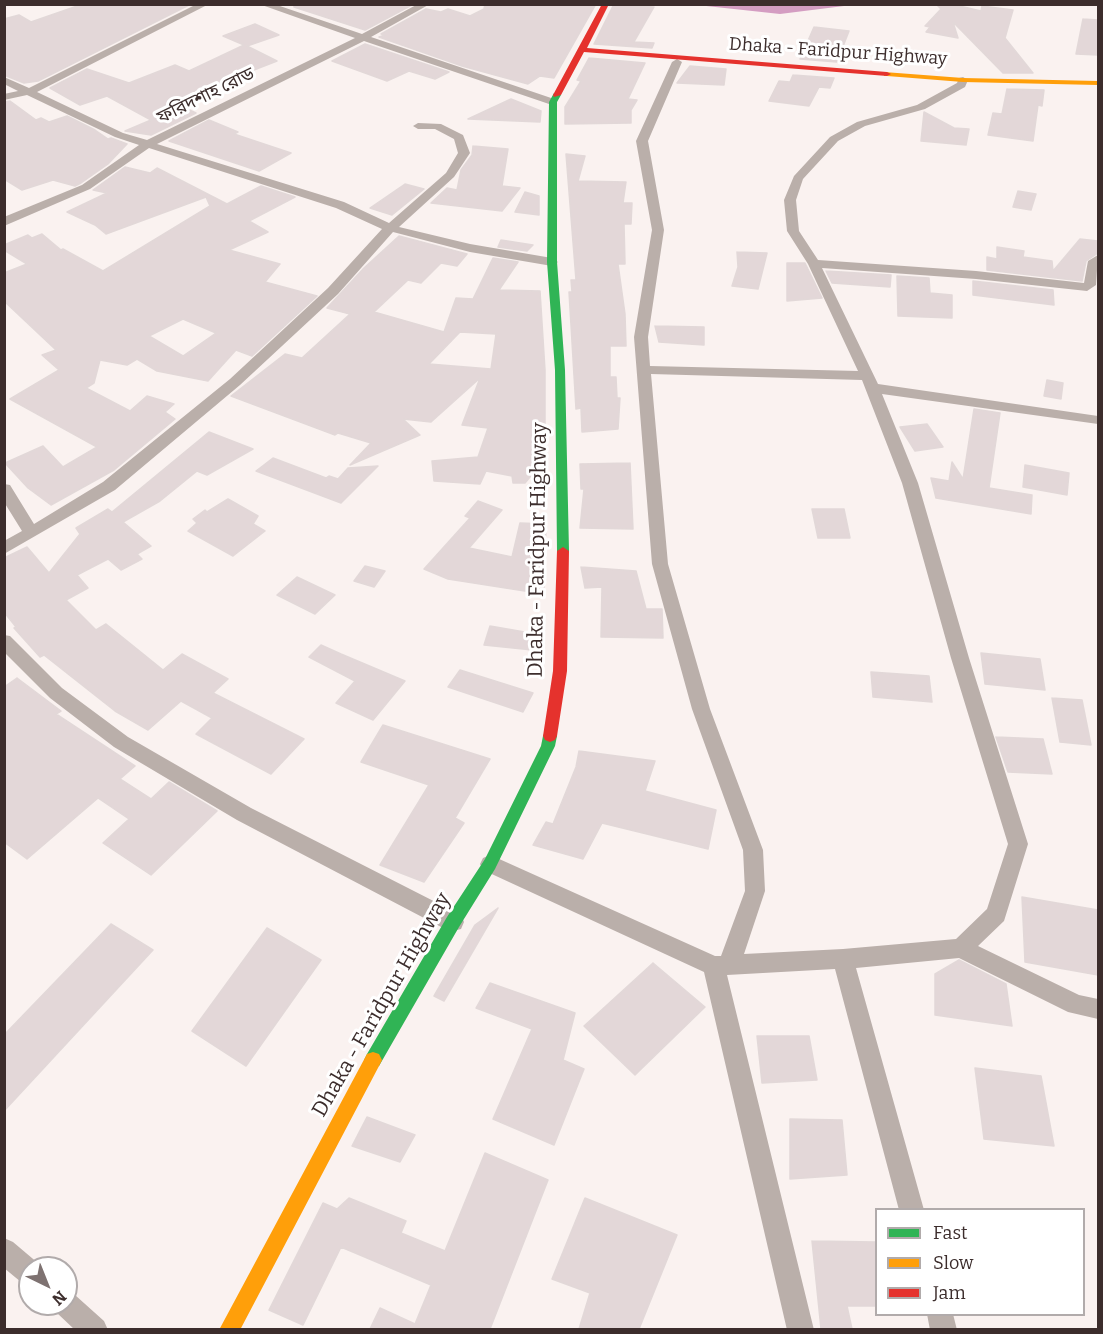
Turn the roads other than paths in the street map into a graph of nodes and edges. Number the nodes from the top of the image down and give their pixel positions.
1 (205, 4) edge
2 (263, 4) edge
3 (426, 4) edge
4 (606, 4) edge
5 (363, 38) junction
6 (580, 53) junction
7 (677, 63) junction
8 (4, 80) edge
9 (962, 82) junction
10 (1098, 83) edge
11 (1098, 90) edge
12 (32, 91) junction
13 (4, 97) edge
14 (553, 102) junction
15 (418, 126) dead end
16 (146, 145) junction
17 (4, 222) edge
18 (390, 228) junction
19 (1098, 259) edge
20 (552, 262) junction
21 (814, 264) junction
22 (644, 370) junction
23 (871, 382) junction
24 (1098, 420) edge
25 (4, 489) edge
26 (32, 533) junction
27 (4, 549) edge
28 (4, 641) edge
29 (490, 864) junction
30 (453, 922) junction
31 (961, 948) junction
32 (843, 959) junction
33 (721, 966) junction
34 (1098, 1009) edge
35 (912, 1208) edge
36 (4, 1251) edge
37 (18, 1263) edge
38 (78, 1314) edge
39 (95, 1329) edge
40 (229, 1329) edge
41 (801, 1329) edge

1 - 12 street
2 - 5 street
3 - 5 street, ফরিদশাহ রোড
4 - 6 main road
5 - 14 street
5 - 16 street, ফরিদশাহ রোড
6 - 7 main road, Dhaka - Faridpur Highway
6 - 9 main road, Dhaka - Faridpur Highway
6 - 14 main road, Dhaka - Faridpur Highway
7 - 9 main road, Dhaka - Faridpur Highway
7 - 22 street
8 - 12 street
9 - 10 main road, Dhaka - Faridpur Highway
9 - 11 main road, Dhaka - Faridpur Highway
9 - 21 street
12 - 13 street
12 - 16 street
14 - 20 main road, Dhaka - Faridpur Highway
15 - 18 street
16 - 17 street, ফরিদশাহ রোড
16 - 18 street
18 - 20 street
18 - 26 street
19 - 21 street
20 - 29 main road, Dhaka - Faridpur Highway
21 - 23 street
22 - 23 street
22 - 33 street
23 - 24 street
23 - 31 street
25 - 26 street
26 - 27 street
28 - 30 street
29 - 30 main road, Dhaka - Faridpur Highway
29 - 33 street
30 - 40 main road, Dhaka - Faridpur Highway
31 - 32 street
31 - 34 street
32 - 33 street
32 - 35 street
33 - 41 street
36 - 37 street
38 - 39 street

